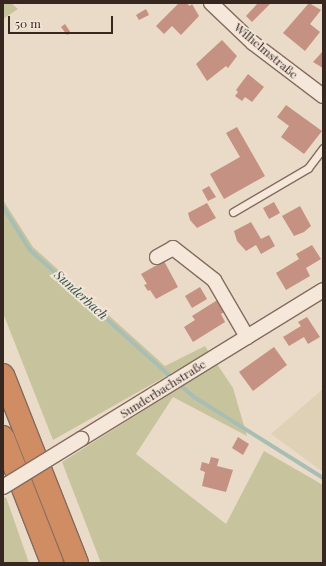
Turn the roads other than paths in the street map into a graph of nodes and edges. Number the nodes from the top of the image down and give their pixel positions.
1 (211, 3) edge
2 (323, 96) edge
3 (323, 148) edge
4 (233, 212) dead end
5 (157, 257) dead end
6 (323, 290) edge
7 (247, 337) junction
8 (3, 375) edge
9 (3, 437) edge
10 (3, 487) edge
11 (52, 563) edge
12 (78, 563) edge

1 - 2 street, Wilhelmstraße
3 - 4 lane
5 - 7 street
6 - 7 street, Sunderbachstraße
7 - 10 street, Sunderbachstraße, bridge
8 - 12 highway
9 - 11 highway

